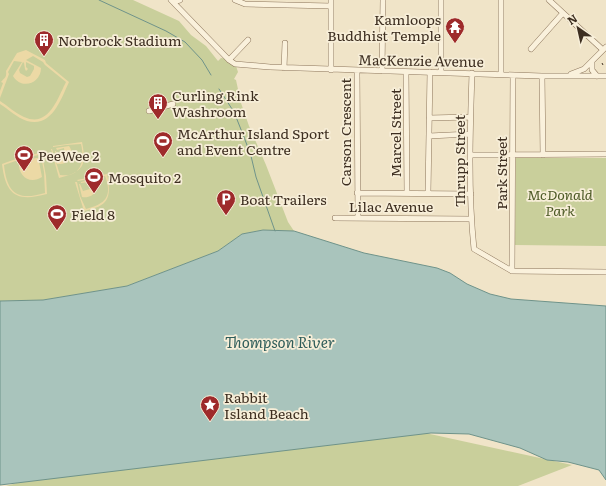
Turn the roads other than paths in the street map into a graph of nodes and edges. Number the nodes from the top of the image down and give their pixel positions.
1 (180, 0) edge
2 (235, 0) edge
3 (331, 0) edge
4 (383, 0) edge
5 (441, 0) edge
6 (501, 0) edge
7 (549, 0) edge
8 (172, 1) edge
9 (331, 6) junction
10 (563, 13) junction
11 (248, 40) dead end
12 (285, 43) dead end
13 (605, 48) edge
14 (531, 49) dead end
15 (229, 60) junction
16 (592, 62) junction
17 (284, 68) junction
18 (331, 70) junction
19 (357, 70) junction
20 (382, 71) junction
21 (406, 72) junction
22 (430, 72) junction
23 (441, 73) junction
24 (472, 73) junction
25 (500, 74) junction
26 (513, 75) junction
27 (542, 76) junction
28 (565, 76) junction
29 (597, 76) junction
30 (606, 76) edge
31 (173, 104) dead end
32 (149, 111) dead end
33 (470, 117) junction
34 (429, 118) junction
35 (470, 134) junction
36 (429, 136) junction
37 (513, 154) junction
38 (606, 154) edge
39 (470, 155) junction
40 (543, 155) junction
41 (407, 193) junction
42 (428, 193) junction
43 (357, 194) junction
44 (471, 194) junction
45 (335, 218) dead end
46 (358, 218) junction
47 (471, 219) junction
48 (512, 271) junction
49 (606, 272) edge

1 - 8 street
2 - 9 street
3 - 9 street
4 - 20 street
5 - 23 street
6 - 25 street
7 - 10 street
8 - 15 street
9 - 18 street
10 - 13 street
10 - 14 street
11 - 15 street
12 - 17 street
13 - 16 street
15 - 17 street, MacKenzie Avenue
16 - 28 street
16 - 29 street
17 - 18 street, MacKenzie Avenue
18 - 19 street, MacKenzie Avenue
19 - 20 street, MacKenzie Avenue
19 - 43 street, Carson Crescent
20 - 21 street, MacKenzie Avenue
21 - 22 street, MacKenzie Avenue
21 - 41 street, Marcel Street
22 - 23 street, MacKenzie Avenue
22 - 34 street
23 - 24 street, MacKenzie Avenue
24 - 25 street, MacKenzie Avenue
24 - 33 street, Thrupp Street
25 - 26 street, MacKenzie Avenue
26 - 27 street, MacKenzie Avenue
26 - 37 street, Park Street
27 - 28 street, MacKenzie Avenue
27 - 40 street
28 - 29 street, MacKenzie Avenue
29 - 30 street, MacKenzie Avenue
31 - 32 street
33 - 34 street
33 - 35 street, Thrupp Street
34 - 36 street
35 - 36 street
35 - 39 street, Thrupp Street
36 - 42 street
37 - 39 street
37 - 40 street
37 - 48 street, Park Street
38 - 40 street
39 - 44 street, Thrupp Street
41 - 42 street, Carson Crescent
41 - 43 street, Carson Crescent
42 - 44 street, Carson Crescent
43 - 46 street, Carson Crescent
44 - 47 street, Thrupp Street
45 - 46 street, Lilac Avenue
46 - 47 street, Lilac Avenue
47 - 48 street, Thrupp Street
48 - 49 street

